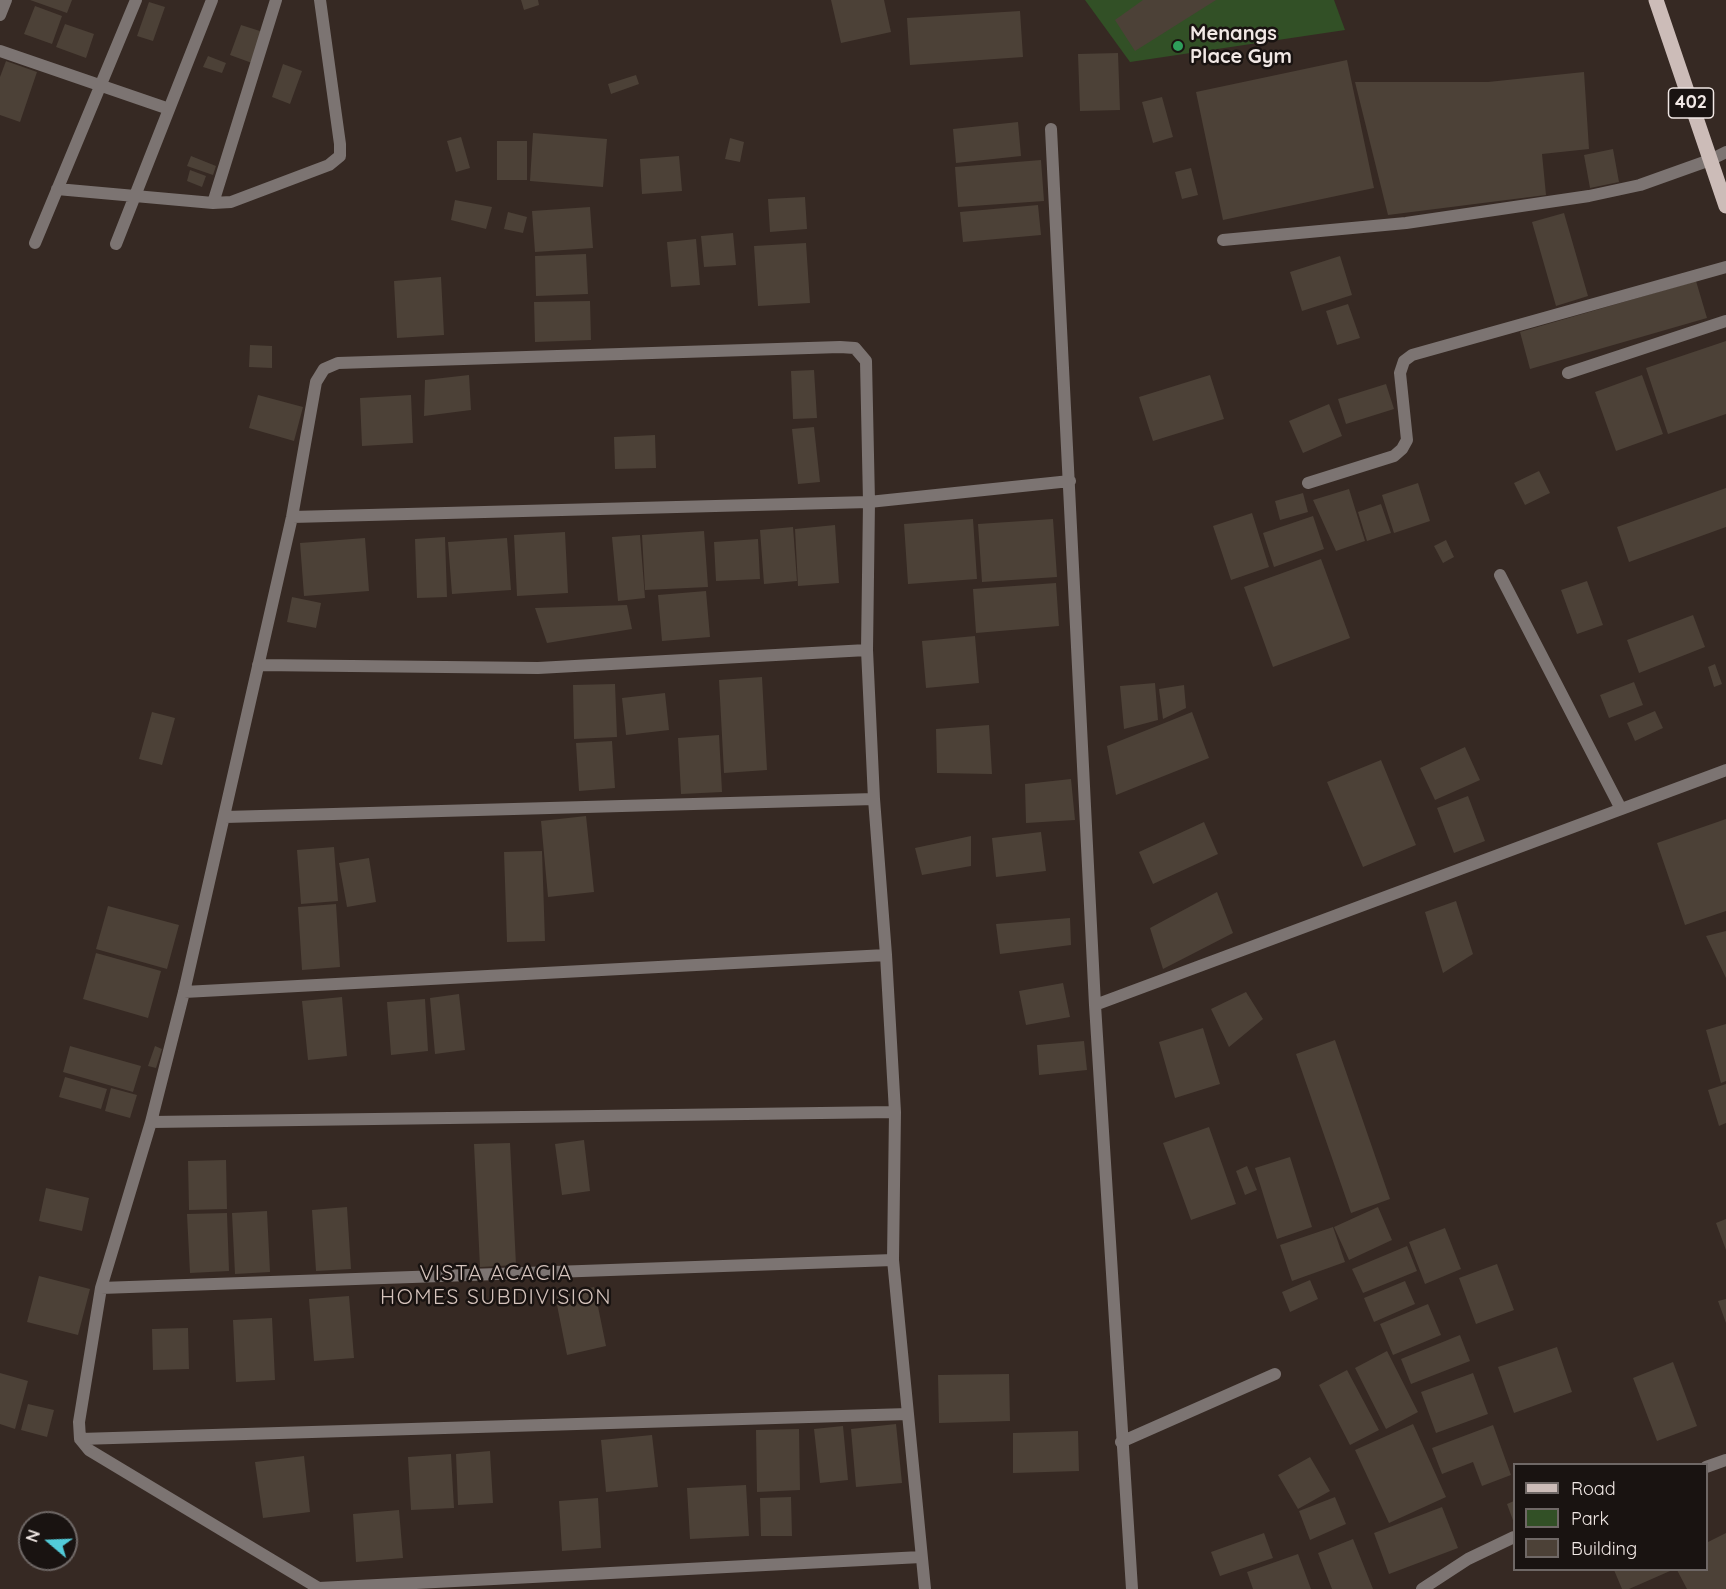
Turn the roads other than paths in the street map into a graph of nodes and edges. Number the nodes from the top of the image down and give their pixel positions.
1 (6, 0) edge
2 (136, 0) edge
3 (212, 0) edge
4 (276, 0) edge
5 (320, 0) edge
6 (1656, 0) edge
7 (0, 15) edge
8 (0, 51) edge
9 (100, 85) junction
10 (169, 109) junction
11 (1051, 129) dead end
12 (1726, 152) edge
13 (1710, 160) junction
14 (57, 189) junction
15 (135, 196) junction
16 (213, 203) junction
17 (1726, 206) edge
18 (1223, 240) dead end
19 (35, 243) dead end
20 (116, 243) dead end
21 (1726, 267) edge
22 (1726, 321) edge
23 (1568, 373) dead end
24 (1070, 481) junction
25 (1308, 483) dead end
26 (869, 502) junction
27 (292, 517) junction
28 (1500, 575) dead end
29 (867, 650) junction
30 (258, 665) junction
31 (1726, 770) edge
32 (874, 799) junction
33 (1621, 809) junction
34 (225, 817) junction
35 (886, 955) junction
36 (184, 992) junction
37 (1095, 1005) junction
38 (895, 1112) junction
39 (151, 1122) junction
40 (893, 1260) junction
41 (101, 1288) junction
42 (1275, 1374) dead end
43 (908, 1414) junction
44 (80, 1439) junction
45 (1121, 1442) junction
46 (1726, 1460) edge
47 (1708, 1467) edge
48 (1513, 1538) edge
49 (921, 1557) junction
50 (320, 1589) edge
51 (925, 1589) edge
52 (1132, 1589) edge
53 (1422, 1589) edge

1 - 7 street
2 - 9 street
3 - 10 street
4 - 16 street
5 - 16 street
6 - 13 main road, 402
8 - 9 street
9 - 10 street
9 - 14 street
10 - 15 street
11 - 24 street
12 - 13 street
13 - 17 main road, 402
13 - 18 street
14 - 15 street
14 - 19 street
15 - 16 street
15 - 20 street
21 - 25 street
22 - 23 street
24 - 26 street
24 - 37 street
26 - 27 street
26 - 27 street
26 - 29 street
27 - 30 street
28 - 33 street
29 - 30 street
29 - 32 street
30 - 34 street
31 - 33 street
32 - 34 street
32 - 35 street
33 - 37 street
34 - 36 street
35 - 36 street
35 - 38 street
36 - 39 street
37 - 45 street
38 - 39 street
38 - 40 street
39 - 41 street
40 - 41 street
40 - 43 street
41 - 44 street
42 - 45 street
43 - 44 street
43 - 49 street
44 - 50 street
45 - 52 street
46 - 47 street
48 - 53 street
49 - 50 street
49 - 51 street

